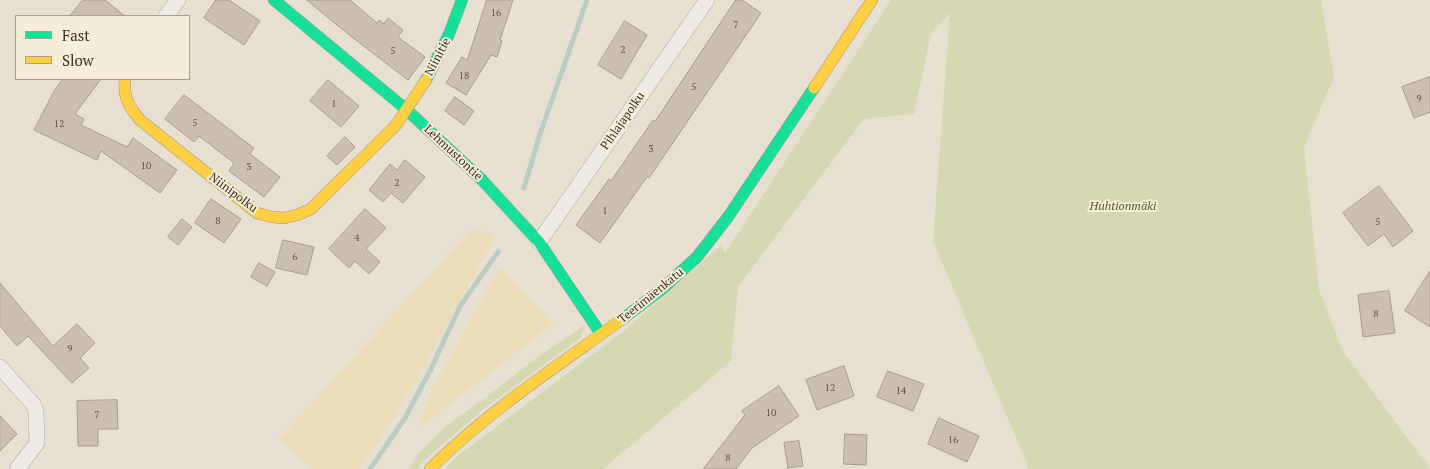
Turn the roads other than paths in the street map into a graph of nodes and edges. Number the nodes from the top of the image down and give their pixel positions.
1 (178, 0) edge
2 (274, 0) edge
3 (462, 0) edge
4 (707, 0) edge
5 (872, 0) edge
6 (167, 15) edge
7 (125, 80) edge
8 (407, 110) junction
9 (539, 242) junction
10 (602, 334) junction
11 (0, 367) edge
12 (18, 469) edge
13 (430, 469) edge

1 - 6 street
2 - 8 street, Lehmustontie
3 - 8 street, Niinitie
4 - 9 street, Pihlajapolku
5 - 10 street, Teerimäenkatu
7 - 8 street, Niinipolku
8 - 9 street, Lehmustontie
9 - 10 street, Lehmustontie
10 - 13 street, Teerimäenkatu
11 - 12 street

